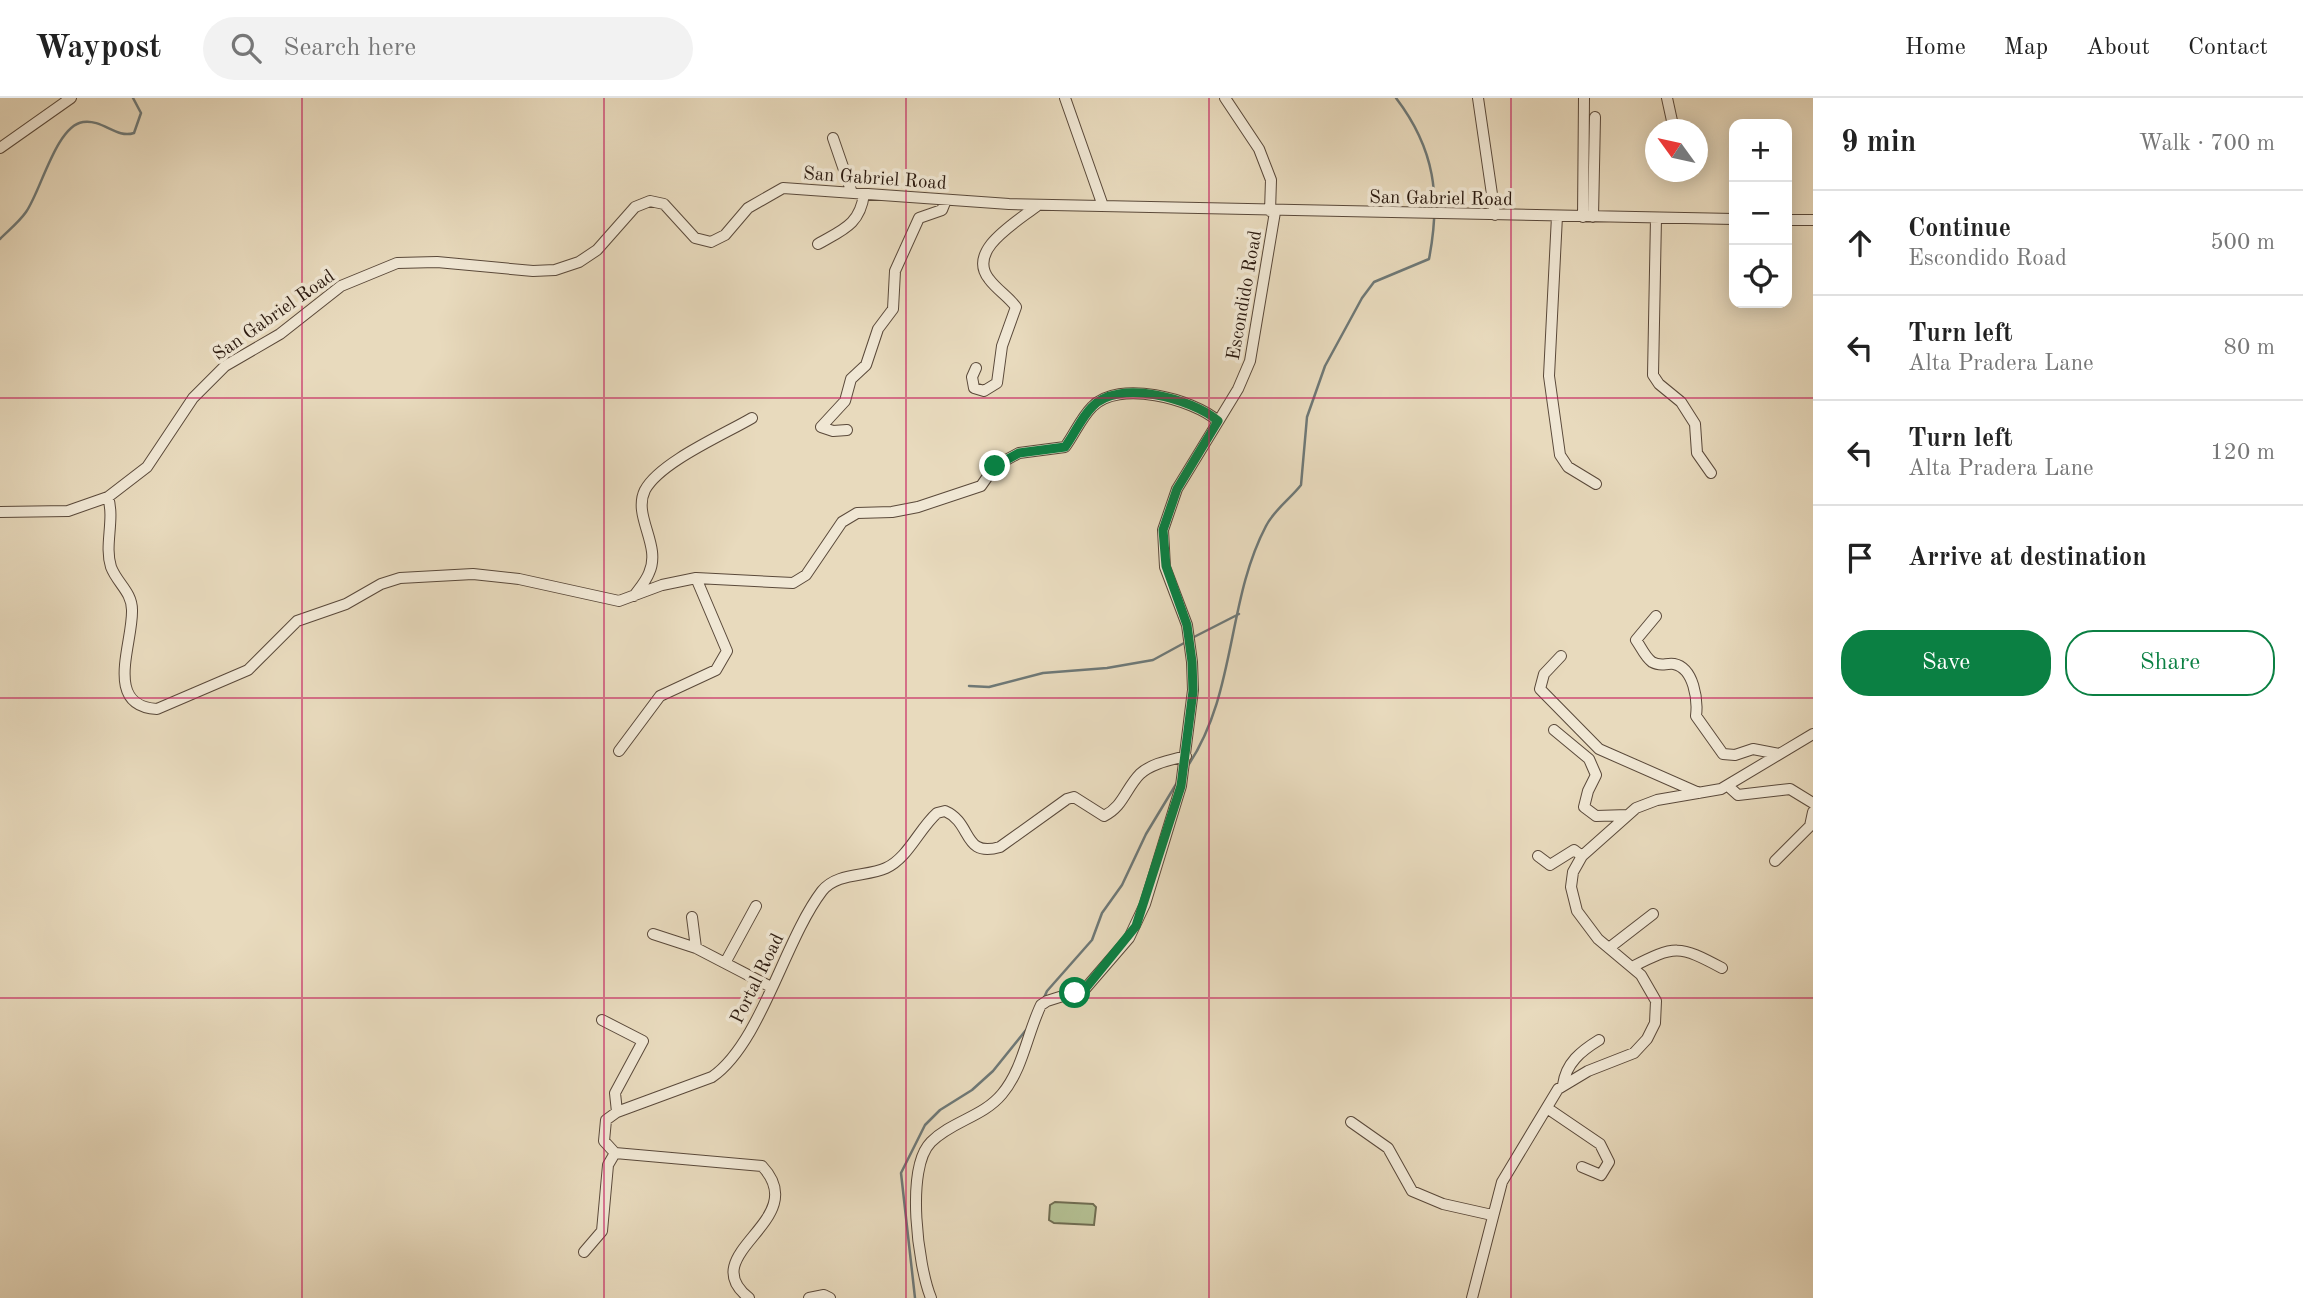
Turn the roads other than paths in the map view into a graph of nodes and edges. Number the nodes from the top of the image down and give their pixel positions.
1 (71, 98) edge
2 (1065, 98) edge
3 (1225, 98) edge
4 (1478, 98) edge
5 (1584, 98) edge
6 (1667, 98) edge
7 (1595, 117) dead end
8 (1673, 119) edge
9 (833, 138) dead end
10 (0, 148) edge
11 (852, 193) junction
12 (864, 194) junction
13 (946, 200) junction
14 (1038, 205) junction
15 (1103, 206) junction
16 (1272, 211) junction
17 (1494, 215) junction
18 (1557, 216) junction
19 (1588, 217) junction
20 (1656, 218) junction
21 (1729, 219) edge
22 (1792, 220) edge
23 (1813, 220) edge
24 (818, 244) dead end
25 (976, 368) dead end
26 (752, 418) dead end
27 (1218, 421) junction
28 (847, 430) dead end
29 (1711, 473) dead end
30 (1596, 484) dead end
31 (108, 497) junction
32 (0, 512) edge
33 (696, 578) junction
34 (634, 596) junction
35 (1657, 616) dead end
36 (1561, 656) dead end
37 (1554, 730) dead end
38 (1813, 734) edge
39 (619, 751) dead end
40 (1779, 754) junction
41 (1186, 756) junction
42 (1728, 786) junction
43 (1699, 793) junction
44 (1813, 803) edge
45 (1813, 812) edge
46 (1628, 815) junction
47 (1538, 856) dead end
48 (1581, 856) junction
49 (1775, 861) dead end
50 (755, 906) dead end
51 (1653, 914) dead end
52 (692, 917) dead end
53 (653, 934) dead end
54 (696, 948) junction
55 (1609, 948) junction
56 (725, 963) junction
57 (1632, 967) junction
58 (1722, 968) dead end
59 (771, 987) junction
60 (602, 1020) dead end
61 (1599, 1040) dead end
62 (1563, 1085) junction
63 (1546, 1108) junction
64 (617, 1112) junction
65 (1350, 1122) dead end
66 (615, 1153) junction
67 (1582, 1167) dead end
68 (1492, 1215) junction
69 (584, 1252) dead end
70 (749, 1298) edge
71 (809, 1298) edge
72 (830, 1298) edge
73 (931, 1298) edge
74 (1472, 1298) edge

1 - 10 street
2 - 15 street
3 - 16 street, Escondido Road
4 - 17 street
5 - 19 street
6 - 8 street
7 - 19 street
9 - 11 street
11 - 12 street, San Gabriel Road
11 - 31 street, San Gabriel Road
12 - 13 street, San Gabriel Road
12 - 24 street
13 - 14 street, San Gabriel Road
13 - 28 street
14 - 15 street, San Gabriel Road
14 - 25 street
15 - 16 street, San Gabriel Road
16 - 17 street, San Gabriel Road
16 - 27 street, Escondido Road
17 - 18 street, San Gabriel Road
18 - 19 street, San Gabriel Road
18 - 30 street
19 - 20 street, San Gabriel Road
20 - 21 street, San Gabriel Road
20 - 29 street
22 - 23 street
26 - 34 street
27 - 33 street
27 - 41 street, Escondido Road
31 - 32 street, San Gabriel Road
31 - 34 street
33 - 34 street
33 - 39 street
35 - 40 street
36 - 43 street
37 - 46 street
38 - 40 street
40 - 42 street
41 - 59 street, Portal Road
41 - 73 street, Escondido Road
42 - 43 street
42 - 44 street
43 - 46 street
45 - 49 street
46 - 48 street
47 - 48 street
48 - 55 street
50 - 56 street
51 - 55 street
52 - 54 street
53 - 54 street
54 - 56 street
55 - 57 street
56 - 59 street
57 - 58 street
57 - 62 street
59 - 64 street, Portal Road
60 - 64 street
61 - 62 street
62 - 63 street
63 - 67 street
63 - 68 street
64 - 66 street
65 - 68 street
66 - 69 street
66 - 70 street
68 - 74 street
71 - 72 street

